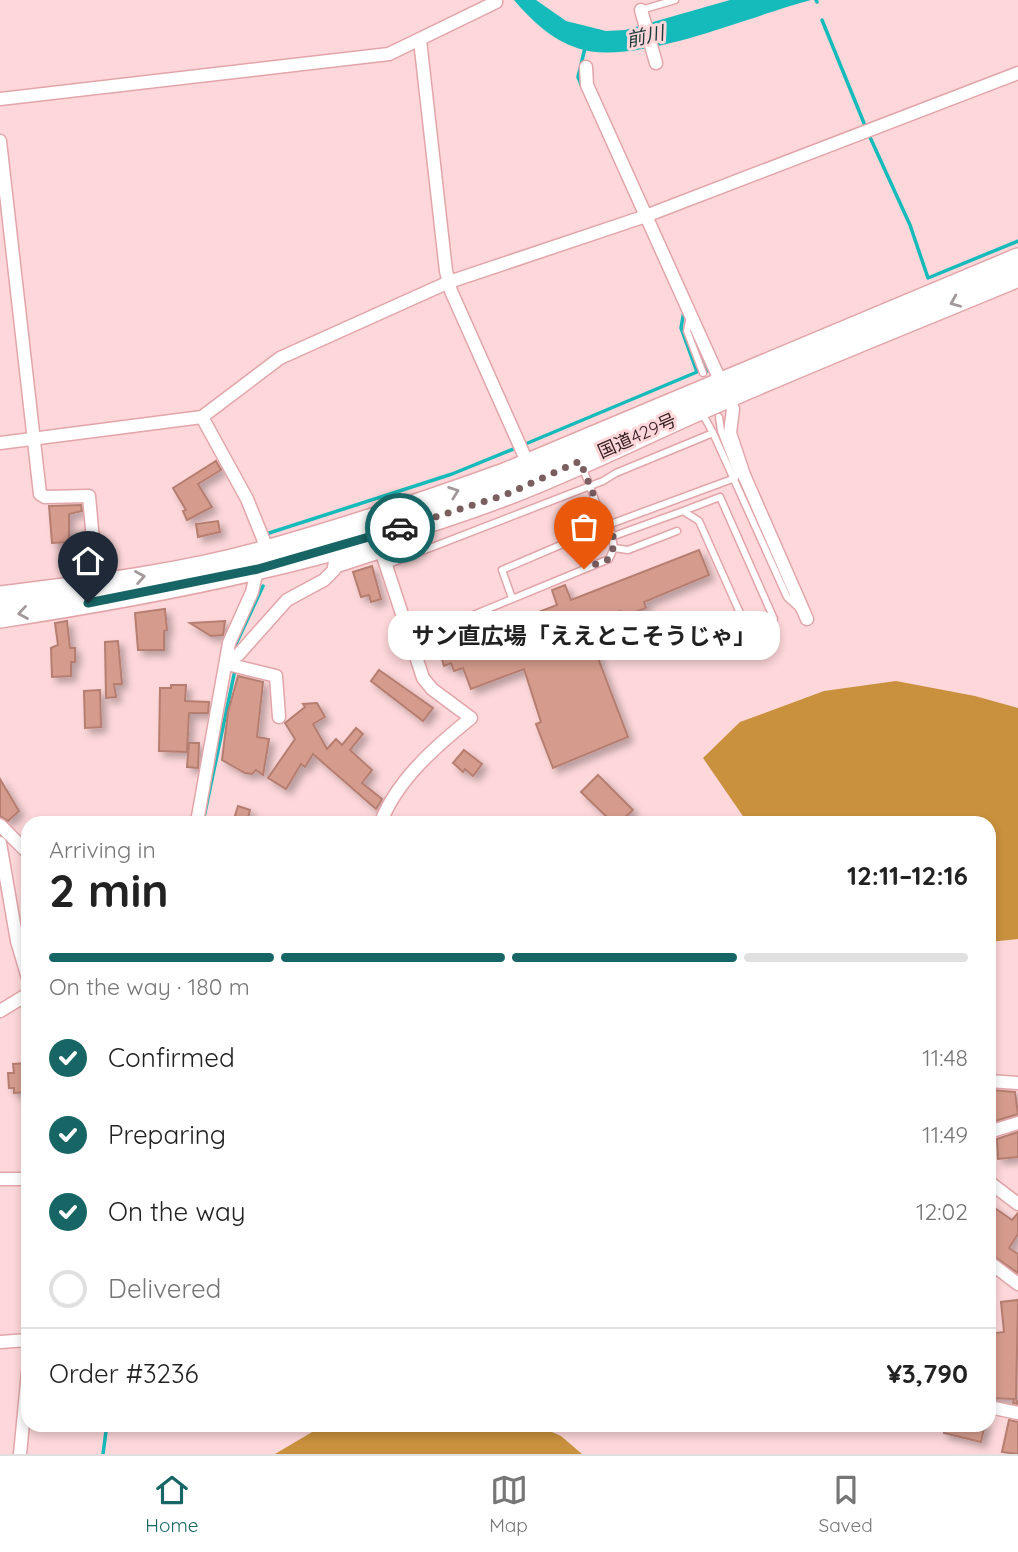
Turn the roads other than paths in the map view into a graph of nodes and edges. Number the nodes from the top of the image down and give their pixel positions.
1 (675, 0) edge
2 (496, 2) edge
3 (642, 11) joint
4 (419, 40) junction
5 (655, 60) dead end
6 (586, 67) dead end
7 (1018, 73) edge
8 (0, 99) edge
9 (0, 141) edge
10 (643, 217) junction
11 (1018, 259) edge
12 (1018, 276) edge
13 (449, 282) junction
14 (690, 316) junction
15 (717, 384) junction
16 (710, 413) junction
17 (202, 417) junction
18 (713, 433) junction
19 (33, 440) junction
20 (0, 443) edge
21 (523, 452) junction
22 (577, 453) junction
23 (739, 477) junction
24 (590, 486) junction
25 (683, 511) junction
26 (608, 526) junction
27 (677, 531) dead end
28 (376, 536) junction
29 (614, 536) junction
30 (336, 548) junction
31 (614, 548) junction
32 (260, 561) junction
33 (385, 565) junction
34 (90, 591) junction
35 (0, 597) edge
36 (512, 598) junction
37 (806, 616) dead end
38 (0, 617) edge
39 (432, 632) dead end
40 (227, 661) junction
41 (279, 717) dead end
42 (198, 816) edge
43 (384, 816) edge
44 (0, 825) edge
45 (0, 843) edge
46 (21, 846) edge
47 (21, 954) edge
48 (21, 999) edge
49 (0, 1011) edge
50 (996, 1081) edge
51 (1018, 1083) edge
52 (1018, 1123) edge
53 (996, 1130) edge
54 (21, 1179) edge
55 (0, 1180) edge
56 (996, 1187) edge
57 (1018, 1204) edge
58 (996, 1267) edge
59 (1018, 1284) edge
60 (21, 1340) edge
61 (0, 1342) edge
62 (996, 1408) edge
63 (1018, 1413) edge
64 (22, 1432) edge
65 (20, 1454) edge

1 - 3 lane
2 - 4 street
3 - 5 street
4 - 8 street
4 - 13 street
6 - 10 street
7 - 10 street
9 - 19 street
10 - 13 street
10 - 14 street
11 - 15 highway, 国道429号
12 -> 15 highway, 国道429号
13 - 17 street
13 - 21 street
14 - 15 street
14 - 15 lane
15 - 16 highway, 国道429号
15 - 22 highway, 国道429号
15 - 23 street
16 - 18 lane
16 - 22 highway, 国道429号
16 - 23 lane
17 - 19 street
17 - 32 street
18 - 23 lane
18 - 24 lane
19 - 20 street
19 - 34 street
21 - 22 highway, 国道429号
28 -> 21 highway, 国道429号
22 - 24 lane
22 - 28 highway, 国道429号
23 - 26 lane
23 - 37 street
24 - 26 lane
24 - 33 lane
25 - 25 lane
25 - 29 lane
26 - 29 lane
26 - 36 lane
27 - 31 lane
28 - 30 highway, 国道429号
28 - 33 street
29 - 31 lane
30 - 32 highway, 国道429号
30 - 40 street
31 - 36 lane
32 - 34 highway, 国道429号
32 - 40 street
33 - 43 street
34 - 35 highway, 国道429号
34 -> 38 highway, 国道429号
36 - 39 lane
40 - 41 street
40 - 42 street
44 - 46 street
45 - 47 street
48 - 49 street
50 - 51 street
52 - 53 street
54 - 55 street
56 - 57 street
58 - 59 street
60 - 61 street
62 - 63 street
64 - 65 street

